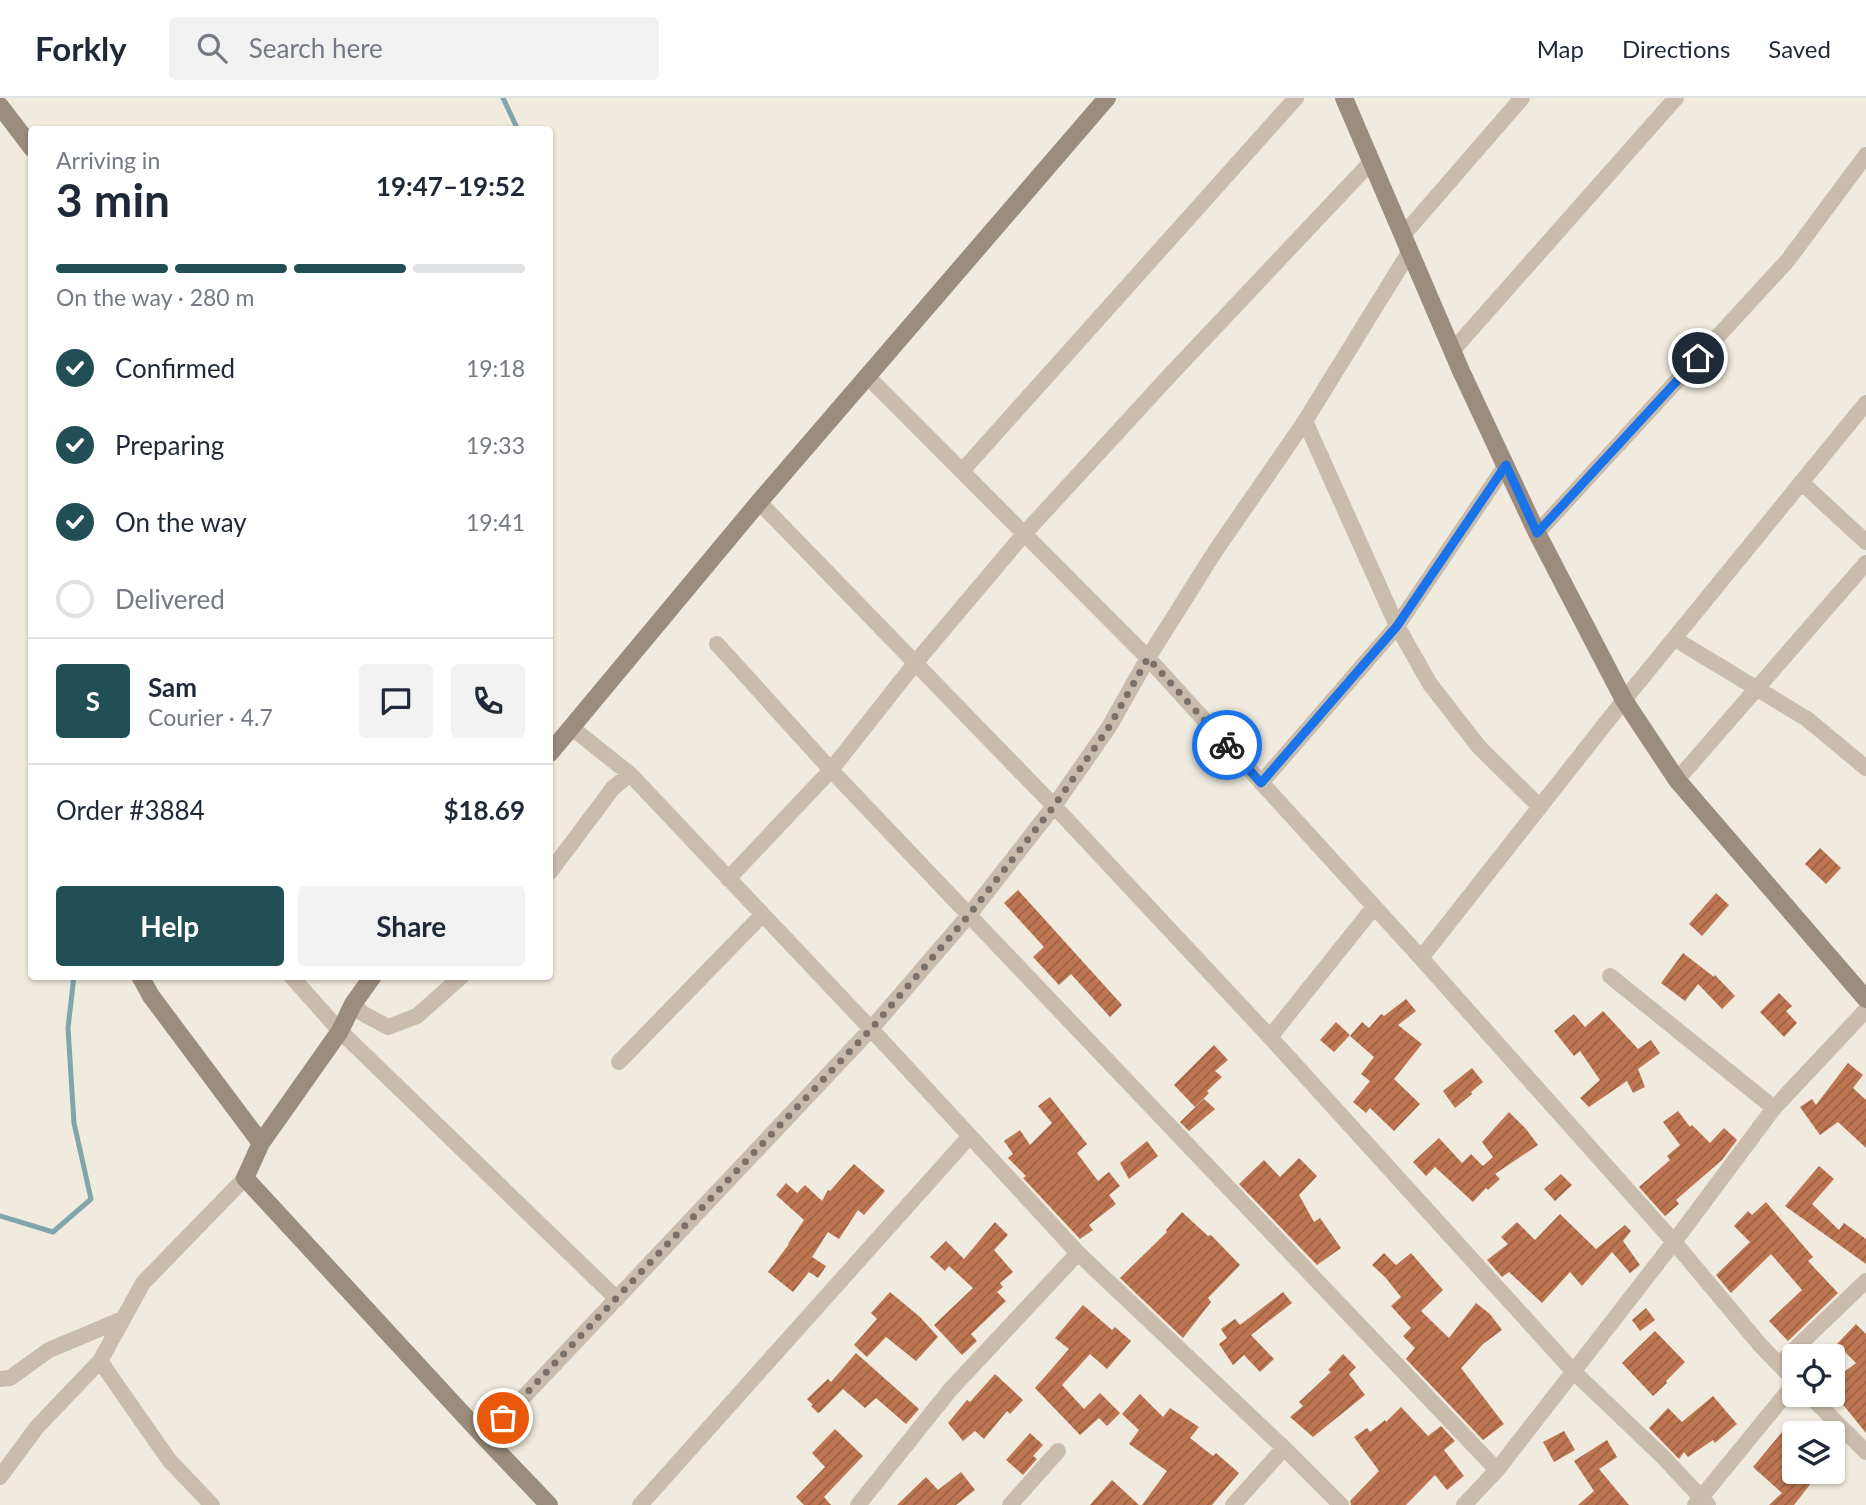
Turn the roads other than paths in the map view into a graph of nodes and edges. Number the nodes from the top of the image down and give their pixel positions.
1 (1107, 98) edge
2 (1296, 98) edge
3 (1344, 98) edge
4 (1522, 98) edge
5 (1676, 98) edge
6 (0, 106) edge
7 (28, 143) edge
8 (1866, 155) edge
9 (1372, 161) junction
10 (1407, 242) junction
11 (1453, 350) junction
12 (867, 376) junction
13 (1866, 403) edge
14 (1305, 421) junction
15 (1506, 465) junction
16 (962, 471) junction
17 (1801, 482) junction
18 (759, 502) junction
19 (1537, 533) junction
20 (1024, 534) junction
21 (1866, 542) edge
22 (1866, 563) edge
23 (1397, 626) junction
24 (1675, 639) junction
25 (717, 644) dead end
26 (1148, 658) junction
27 (916, 662) junction
28 (1757, 689) junction
29 (1624, 700) junction
30 (572, 728) junction
31 (553, 750) edge
32 (1866, 768) edge
33 (831, 770) junction
34 (630, 774) junction
35 (1677, 780) junction
36 (1261, 783) junction
37 (1054, 806) junction
38 (1539, 807) junction
39 (553, 868) edge
40 (728, 879) junction
41 (1374, 907) junction
42 (762, 915) junction
43 (969, 915) junction
44 (1421, 958) junction
45 (1610, 976) dead end
46 (142, 980) edge
47 (295, 980) edge
48 (370, 980) edge
49 (458, 980) edge
50 (1866, 999) edge
51 (353, 1004) junction
52 (1866, 1010) edge
53 (871, 1029) junction
54 (340, 1031) junction
55 (1270, 1037) junction
56 (619, 1062) dead end
57 (1774, 1108) junction
58 (969, 1136) junction
59 (261, 1143) junction
60 (245, 1178) junction
61 (1674, 1242) junction
62 (1078, 1253) junction
63 (1866, 1280) edge
64 (617, 1299) junction
65 (123, 1319) junction
66 (100, 1361) junction
67 (1779, 1364) junction
68 (1782, 1368) edge
69 (1573, 1371) junction
70 (0, 1379) edge
71 (1782, 1398) edge
72 (1821, 1407) edge
73 (485, 1438) junction
74 (1284, 1448) junction
75 (1058, 1451) dead end
76 (1866, 1452) edge
77 (1497, 1470) junction
78 (0, 1477) edge
79 (1701, 1503) edge
80 (212, 1505) edge
81 (549, 1505) edge
82 (640, 1505) edge
83 (858, 1505) edge
84 (1010, 1505) edge
85 (1233, 1505) edge
86 (1341, 1505) edge
87 (1464, 1505) edge

1 - 12 main road
2 - 16 street
3 - 9 main road
4 - 10 street
5 - 11 street
6 - 7 main road
8 - 19 street
9 - 10 main road
9 - 20 street
10 - 11 main road
10 - 14 street
11 - 15 main road
12 - 16 street
12 - 18 main road
13 - 17 street
14 - 23 street
14 - 26 street
15 - 19 main road
15 - 23 street
16 - 20 street
17 - 21 street
17 - 24 street
18 - 27 street
18 - 30 main road
19 - 29 main road
20 - 26 street
20 - 27 street
22 - 28 street
23 - 36 street
23 - 38 street
24 - 28 street
24 - 29 street
25 - 33 street
26 - 36 street
26 - 37 street
27 - 33 street
27 - 37 street
28 - 32 street
28 - 35 street
29 - 35 main road
29 - 38 street
30 - 31 main road
30 - 34 street
33 - 40 street
33 - 43 street
34 - 39 street
34 - 40 street
35 - 50 main road
36 - 41 street
37 - 43 street
37 - 55 street
38 - 44 street
40 - 42 street
41 - 44 street
41 - 55 street
42 - 53 street
42 - 56 street
43 - 53 street
43 - 77 street
44 - 61 street
45 - 57 street
46 - 59 main road
47 - 54 street
48 - 51 main road
49 - 51 street
51 - 54 main road
52 - 57 street
53 - 58 street
53 - 64 street
54 - 59 main road
54 - 64 street
55 - 69 street
57 - 61 street
58 - 62 street
58 - 82 street
59 - 60 main road
60 - 65 street
60 - 73 main road
61 - 67 street
61 - 69 street
62 - 74 street
62 - 83 street
63 - 67 street
64 - 73 street
65 - 66 street
65 - 70 street
66 - 78 street
66 - 80 street
67 - 68 street
69 - 77 street
69 - 79 street
71 - 79 street
72 - 76 street
73 - 81 main road
74 - 85 street
74 - 86 street
75 - 84 street
77 - 87 street

